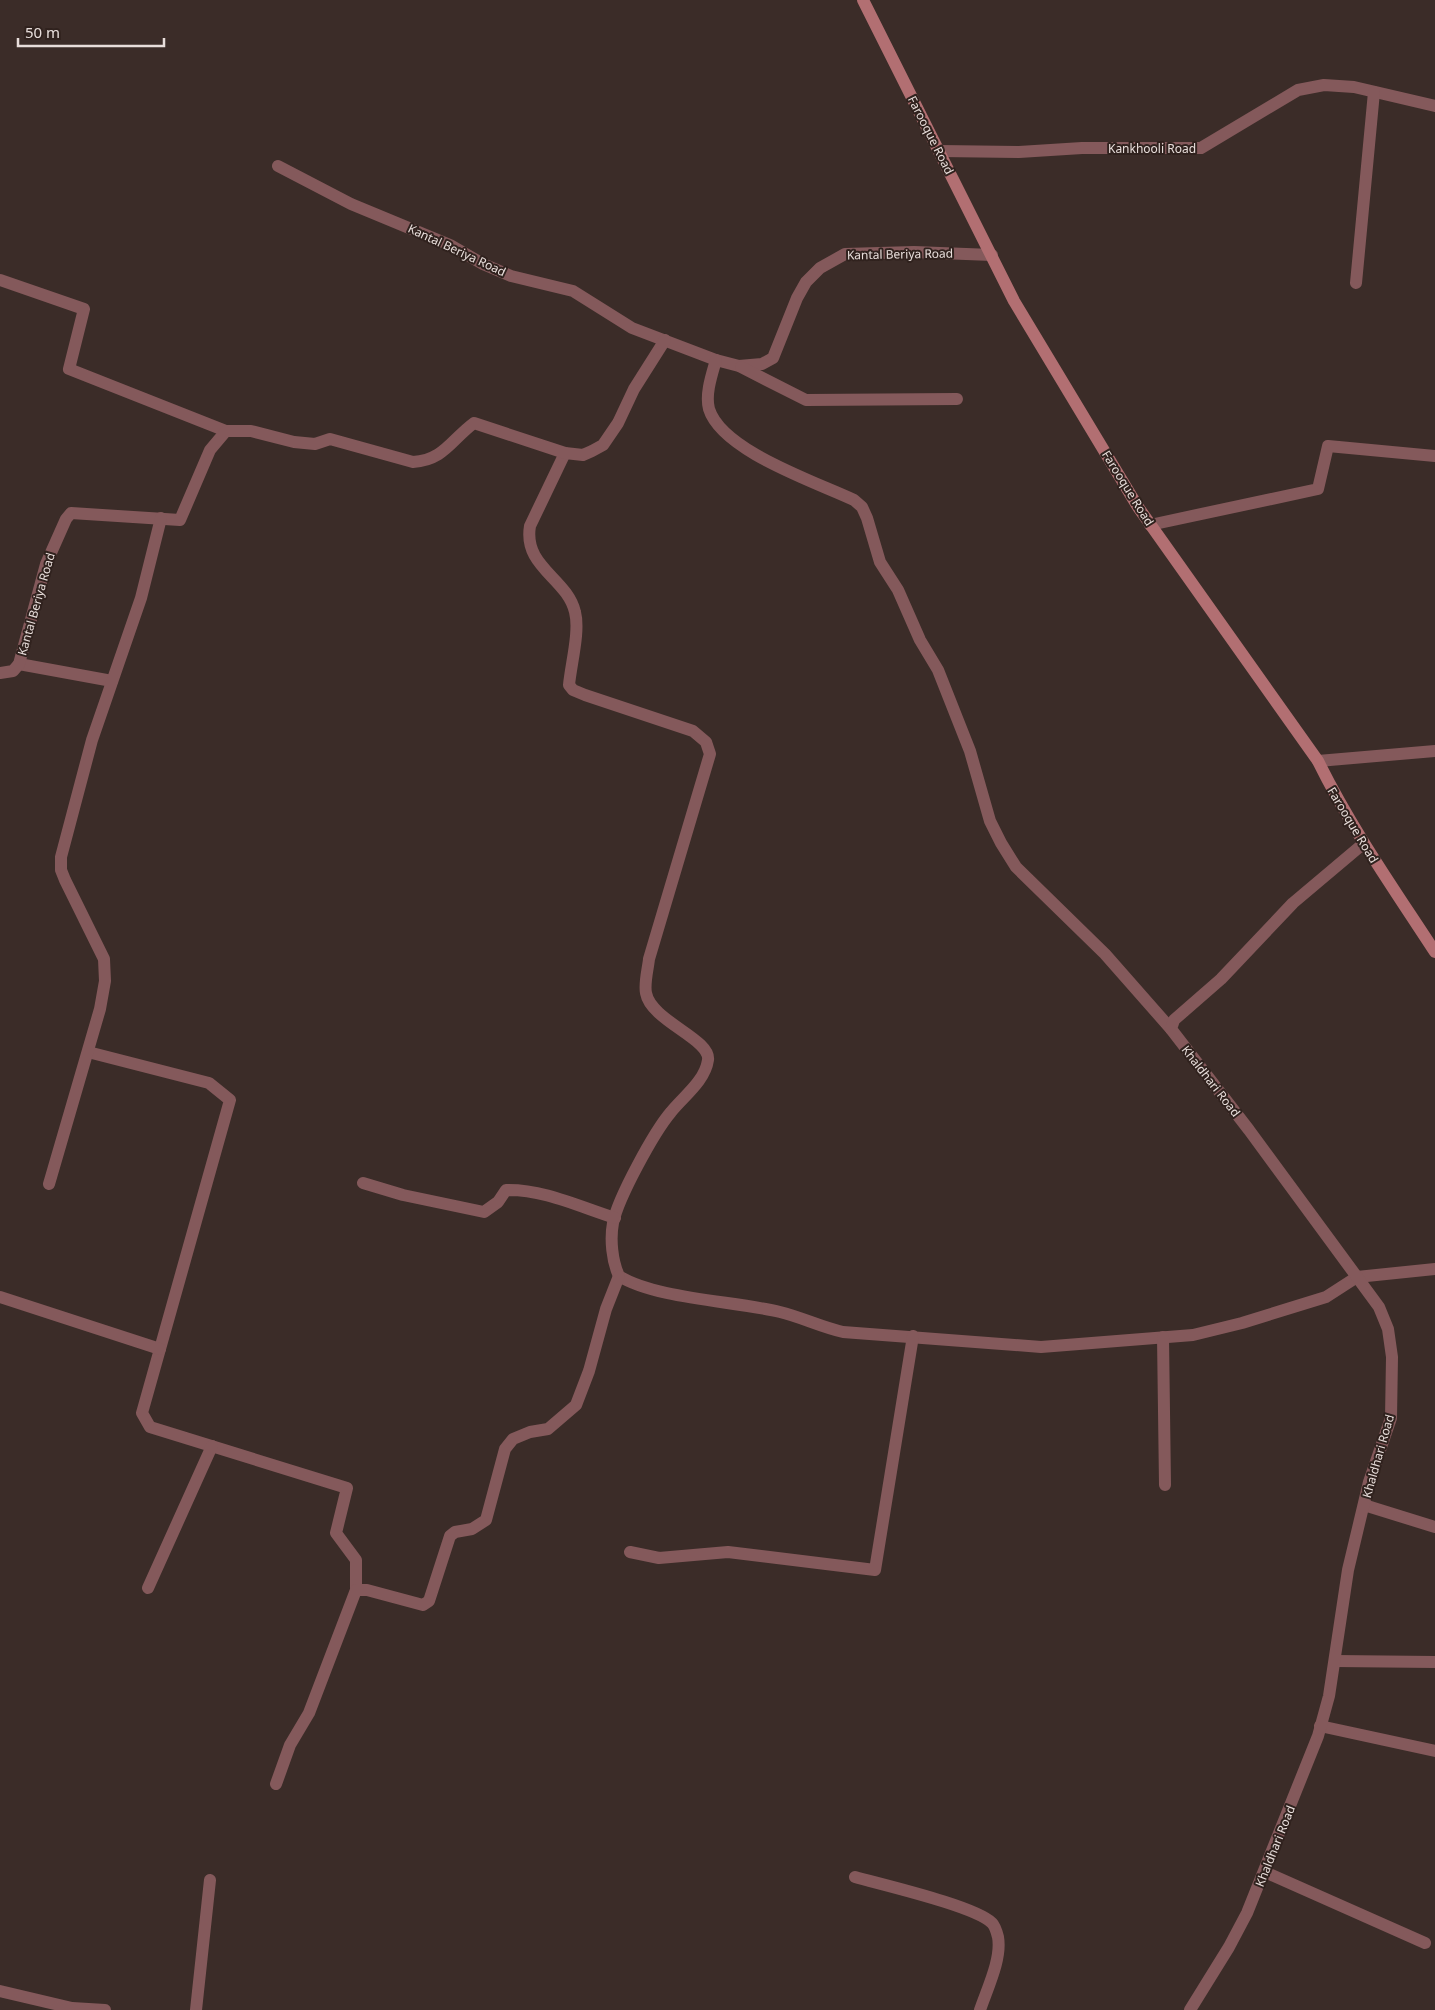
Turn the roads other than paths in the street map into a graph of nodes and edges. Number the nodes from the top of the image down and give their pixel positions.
1 (863, 0) edge
2 (1374, 92) junction
3 (1435, 106) edge
4 (940, 151) junction
5 (278, 166) dead end
6 (992, 255) junction
7 (0, 280) edge
8 (1356, 283) dead end
9 (665, 340) junction
10 (716, 360) junction
11 (739, 366) junction
12 (957, 399) dead end
13 (226, 431) junction
14 (565, 453) junction
15 (1435, 456) edge
16 (161, 518) junction
17 (1150, 525) junction
18 (19, 664) junction
19 (0, 673) edge
20 (112, 681) junction
21 (1435, 751) edge
22 (1318, 761) junction
23 (1363, 844) junction
24 (1435, 952) edge
25 (1171, 1029) junction
26 (88, 1052) junction
27 (363, 1183) dead end
28 (49, 1184) dead end
29 (615, 1218) junction
30 (1435, 1269) edge
31 (618, 1276) junction
32 (1357, 1277) junction
33 (0, 1297) edge
34 (913, 1336) junction
35 (1163, 1337) junction
36 (160, 1349) junction
37 (212, 1446) junction
38 (1165, 1485) dead end
39 (1364, 1505) junction
40 (1435, 1527) edge
41 (630, 1552) dead end
42 (148, 1588) dead end
43 (356, 1590) junction
44 (1335, 1660) junction
45 (1435, 1662) edge
46 (1320, 1726) junction
47 (1435, 1751) edge
48 (276, 1784) dead end
49 (1265, 1872) junction
50 (855, 1877) dead end
51 (210, 1880) dead end
52 (1424, 1943) dead end
53 (0, 1992) edge
54 (105, 2010) edge
55 (196, 2010) edge
56 (980, 2010) edge
57 (1190, 2010) edge

1 - 4 main road, Farooque Road
2 - 3 street, Kankhooli Road
2 - 4 street, Kankhooli Road
2 - 8 street
4 - 6 main road, Farooque Road
5 - 9 street, Kantal Beriya Road
6 - 11 street, Kantal Beriya Road
6 - 17 main road, Farooque Road
7 - 13 street
9 - 10 street, Kantal Beriya Road
9 - 14 street
10 - 11 street, Kantal Beriya Road
10 - 25 street, Khaldhari Road
11 - 12 street
13 - 14 street
13 - 16 street, Kantal Beriya Road
14 - 29 street
15 - 17 street
16 - 18 street, Kantal Beriya Road
16 - 20 street
17 - 22 main road, Farooque Road
18 - 19 street, Kantal Beriya Road
18 - 20 street
20 - 26 street
21 - 22 street
22 - 23 main road, Farooque Road
23 - 24 main road, Farooque Road
23 - 25 street
25 - 32 street, Khaldhari Road
26 - 28 street
26 - 36 street
27 - 29 street
29 - 31 street
30 - 32 street
31 - 34 street
31 - 43 street
32 - 35 street
32 - 39 street, Khaldhari Road
33 - 36 street
34 - 35 street
34 - 41 street
35 - 38 street
36 - 37 street
37 - 42 street
37 - 43 street
39 - 40 street
39 - 44 street, Khaldhari Road
43 - 48 street
44 - 45 street
44 - 46 street, Khaldhari Road
46 - 47 street
46 - 49 street, Khaldhari Road
49 - 52 street
49 - 57 street, Khaldhari Road
50 - 56 street
51 - 55 street
53 - 54 street

